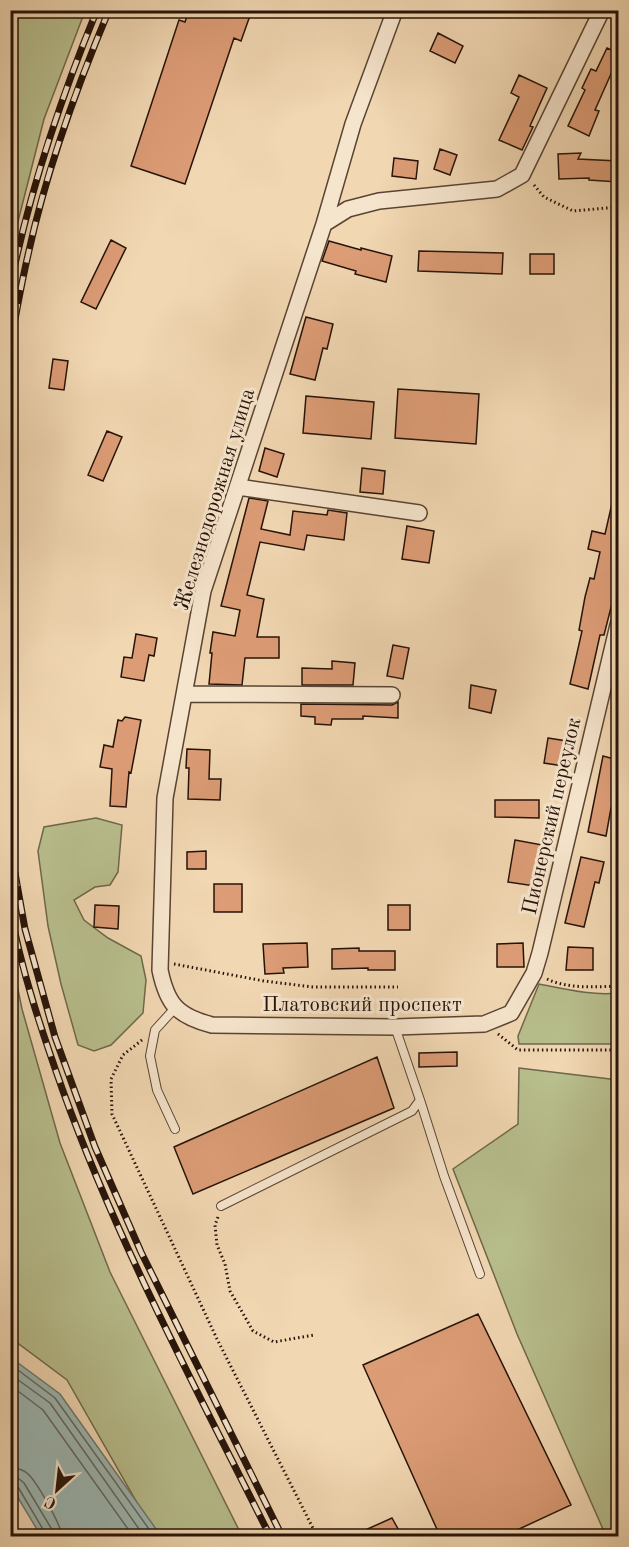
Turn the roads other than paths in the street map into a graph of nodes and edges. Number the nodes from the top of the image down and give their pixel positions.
1 (395, 10) edge
2 (602, 10) edge
3 (324, 224) junction
4 (238, 487) junction
5 (419, 513) dead end
6 (618, 625) edge
7 (184, 694) junction
8 (392, 695) dead end
9 (175, 1008) junction
10 (511, 1013) joint
11 (395, 1027) junction
12 (420, 1100) junction
13 (175, 1129) dead end
14 (221, 1206) road end
15 (480, 1275) dead end

1 - 3 street, Железнодорожная улица
2 - 3 street
3 - 4 street, Железнодорожная улица
4 - 5 street
4 - 7 street, Железнодорожная улица
6 - 10 street, Пионерский переулок
7 - 8 street
7 - 9 street, Железнодорожная улица
9 - 11 street, Платовский проспект
9 - 13 lane
10 - 11 street, Платовский проспект
11 - 12 lane
12 - 14 lane
12 - 15 lane

